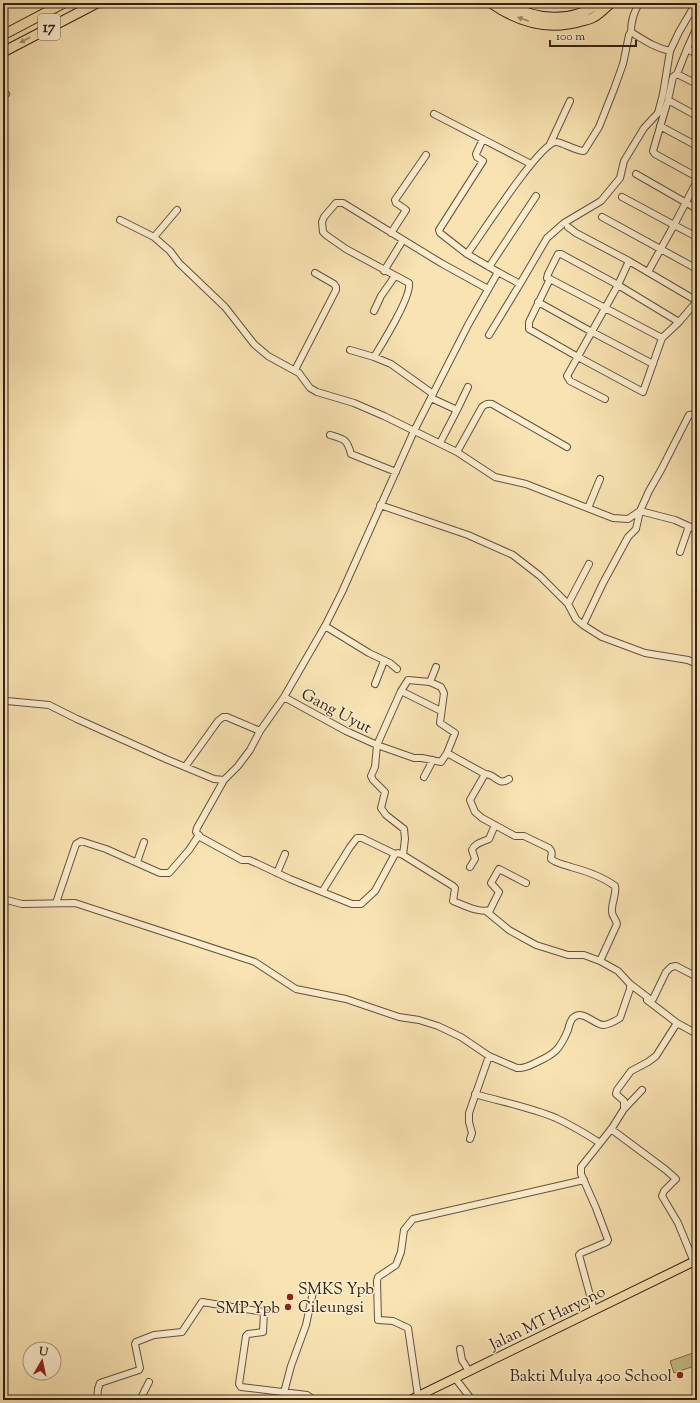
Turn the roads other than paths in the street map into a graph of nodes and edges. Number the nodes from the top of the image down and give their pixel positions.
1 (64, 3) edge
2 (97, 3) edge
3 (490, 3) edge
4 (508, 3) edge
5 (598, 3) edge
6 (611, 3) edge
7 (639, 3) edge
8 (696, 3) edge
9 (697, 27) edge
10 (631, 32) junction
11 (3, 35) edge
12 (687, 49) junction
13 (670, 51) junction
14 (3, 52) edge
15 (697, 54) edge
16 (677, 74) junction
17 (697, 84) edge
18 (668, 100) junction
19 (570, 101) dead end
20 (434, 114) dead end
21 (697, 116) edge
22 (660, 126) junction
23 (483, 140) junction
24 (549, 146) junction
25 (697, 146) edge
26 (426, 155) dead end
27 (530, 164) junction
28 (636, 174) dead end
29 (697, 177) edge
30 (697, 181) edge
31 (536, 196) dead end
32 (622, 197) dead end
33 (686, 202) junction
34 (697, 209) edge
35 (177, 210) dead end
36 (602, 217) dead end
37 (120, 220) dead end
38 (674, 225) junction
39 (568, 227) dead end
40 (391, 233) junction
41 (154, 237) junction
42 (697, 237) edge
43 (403, 240) junction
44 (661, 248) junction
45 (468, 254) junction
46 (629, 262) junction
47 (489, 267) junction
48 (697, 269) edge
49 (384, 271) junction
50 (498, 272) junction
51 (648, 272) junction
52 (315, 273) dead end
53 (395, 276) junction
54 (550, 279) junction
55 (520, 284) junction
56 (618, 285) junction
57 (488, 289) junction
58 (697, 301) edge
59 (538, 302) junction
60 (605, 308) junction
61 (374, 311) dead end
62 (679, 322) junction
63 (592, 332) junction
64 (489, 335) dead end
65 (662, 338) junction
66 (350, 350) dead end
67 (374, 357) junction
68 (578, 357) junction
69 (653, 364) junction
70 (295, 370) junction
71 (468, 387) dead end
72 (432, 396) junction
73 (604, 399) dead end
74 (458, 410) junction
75 (697, 414) edge
76 (414, 431) junction
77 (330, 434) dead end
78 (440, 444) junction
79 (567, 447) dead end
80 (457, 452) junction
81 (396, 472) junction
82 (600, 479) dead end
83 (380, 505) junction
84 (588, 508) junction
85 (640, 511) junction
86 (689, 526) junction
87 (697, 530) edge
88 (680, 552) dead end
89 (589, 564) dead end
90 (568, 604) junction
91 (583, 625) junction
92 (325, 626) junction
93 (384, 661) junction
94 (697, 664) edge
95 (436, 667) dead end
96 (397, 669) dead end
97 (430, 682) junction
98 (375, 684) dead end
99 (401, 691) junction
100 (284, 697) junction
101 (3, 700) edge
102 (441, 711) junction
103 (260, 731) junction
104 (377, 745) junction
105 (447, 753) junction
106 (433, 760) junction
107 (185, 767) junction
108 (485, 774) junction
109 (424, 777) dead end
110 (509, 779) dead end
111 (224, 780) junction
112 (495, 825) junction
113 (198, 835) junction
114 (144, 842) dead end
115 (286, 854) dead end
116 (395, 854) junction
117 (403, 855) junction
118 (137, 862) junction
119 (470, 867) dead end
120 (277, 873) junction
121 (526, 883) dead end
122 (322, 892) junction
123 (3, 899) edge
124 (56, 903) junction
125 (486, 911) junction
126 (600, 961) junction
127 (697, 977) edge
128 (630, 986) junction
129 (677, 1023) junction
130 (697, 1034) edge
131 (489, 1056) junction
132 (642, 1090) dead end
133 (475, 1094) junction
134 (624, 1110) junction
135 (611, 1129) junction
136 (470, 1139) dead end
137 (600, 1143) junction
138 (584, 1180) junction
139 (696, 1261) edge
140 (313, 1292) dead end
141 (594, 1310) junction
142 (460, 1349) dead end
143 (468, 1371) junction
144 (454, 1378) junction
145 (149, 1382) dead end
146 (284, 1392) junction
147 (418, 1396) junction
148 (97, 1400) edge
149 (140, 1400) edge
150 (282, 1400) edge
151 (314, 1400) edge
152 (410, 1400) edge
153 (472, 1400) edge

1 - 11 highway, 17
2 -> 14 highway, 17
6 -> 3 highway
4 - 5 highway
7 - 10 street
8 - 13 street
9 - 12 street
10 - 13 street
10 - 24 street
12 - 15 street
12 - 16 street
13 - 55 street
16 - 17 street
16 - 18 street
18 - 21 street
18 - 22 street
19 - 24 street
20 - 23 street
22 - 25 street
22 - 29 street
23 - 27 street
23 - 45 street
24 - 27 street
26 - 40 street
27 - 45 street
28 - 33 street
30 - 33 street
31 - 47 street
32 - 38 street
33 - 34 street
33 - 38 street
35 - 41 street
36 - 44 street
37 - 41 street
38 - 42 street
38 - 44 street
39 - 46 street
40 - 43 street
40 - 49 street
41 - 70 street
43 - 49 street
43 - 57 street
44 - 48 street
44 - 51 street
45 - 47 street
46 - 51 street
46 - 56 street
47 - 50 street
49 - 53 street
50 - 55 street
50 - 57 street
51 - 58 street
52 - 70 street
53 - 61 street
53 - 67 street
54 - 56 street
54 - 59 street
54 - 60 street
55 - 64 street
56 - 60 street
56 - 62 street
57 - 72 street
58 - 62 street
59 - 63 street
59 - 68 street
60 - 63 street
60 - 65 street
62 - 65 street
63 - 68 street
63 - 69 street
65 - 69 street
66 - 67 street
67 - 72 street
68 - 69 street
68 - 73 street
70 - 76 street
71 - 74 street
72 - 74 street
72 - 76 street
74 - 78 street
75 - 85 street
76 - 78 street
76 - 81 street
77 - 81 street
78 - 80 street
79 - 80 street
80 - 84 street
81 - 83 street
82 - 84 street
83 - 90 street
83 - 92 street
84 - 85 street
85 - 86 street
85 - 91 street
86 - 87 street
86 - 88 street
89 - 90 street
90 - 91 street
91 - 94 street
92 - 93 street
92 - 100 street
93 - 96 street
93 - 98 street
95 - 97 street
97 - 99 street
97 - 102 street
99 - 102 street
99 - 104 street
100 - 103 street
100 - 104 street, Gang Uyut
101 - 107 street
102 - 105 street
103 - 107 street
103 - 111 street
104 - 106 street, Gang Uyut
104 - 117 street
105 - 106 street
105 - 108 street
106 - 109 street
107 - 111 street
108 - 110 street
108 - 112 street
111 - 113 street
112 - 119 street
112 - 126 street
113 - 118 street
113 - 120 street
114 - 118 street
115 - 120 street
116 - 117 street
116 - 122 street
116 - 122 street
117 - 125 street
118 - 124 street
120 - 122 street
121 - 125 street
123 - 124 street
124 - 131 street
125 - 126 street
126 - 128 street
127 - 128 street
128 - 129 street
128 - 131 street
129 - 130 street
129 - 134 street
131 - 133 street
132 - 134 street
133 - 136 street
133 - 137 street
134 - 135 street
135 - 137 street
135 - 139 street
137 - 138 street
138 - 141 street
138 - 147 street
139 - 141 main road, Jalan MT Haryono
140 - 146 street
141 - 143 main road, Jalan MT Haryono
142 - 143 street
143 - 144 main road, Jalan MT Haryono
144 - 147 main road, Jalan MT Haryono
144 - 153 street
145 - 149 street
146 - 148 street
146 - 150 street
146 - 151 street
147 - 152 main road, Jalan MT Haryono

